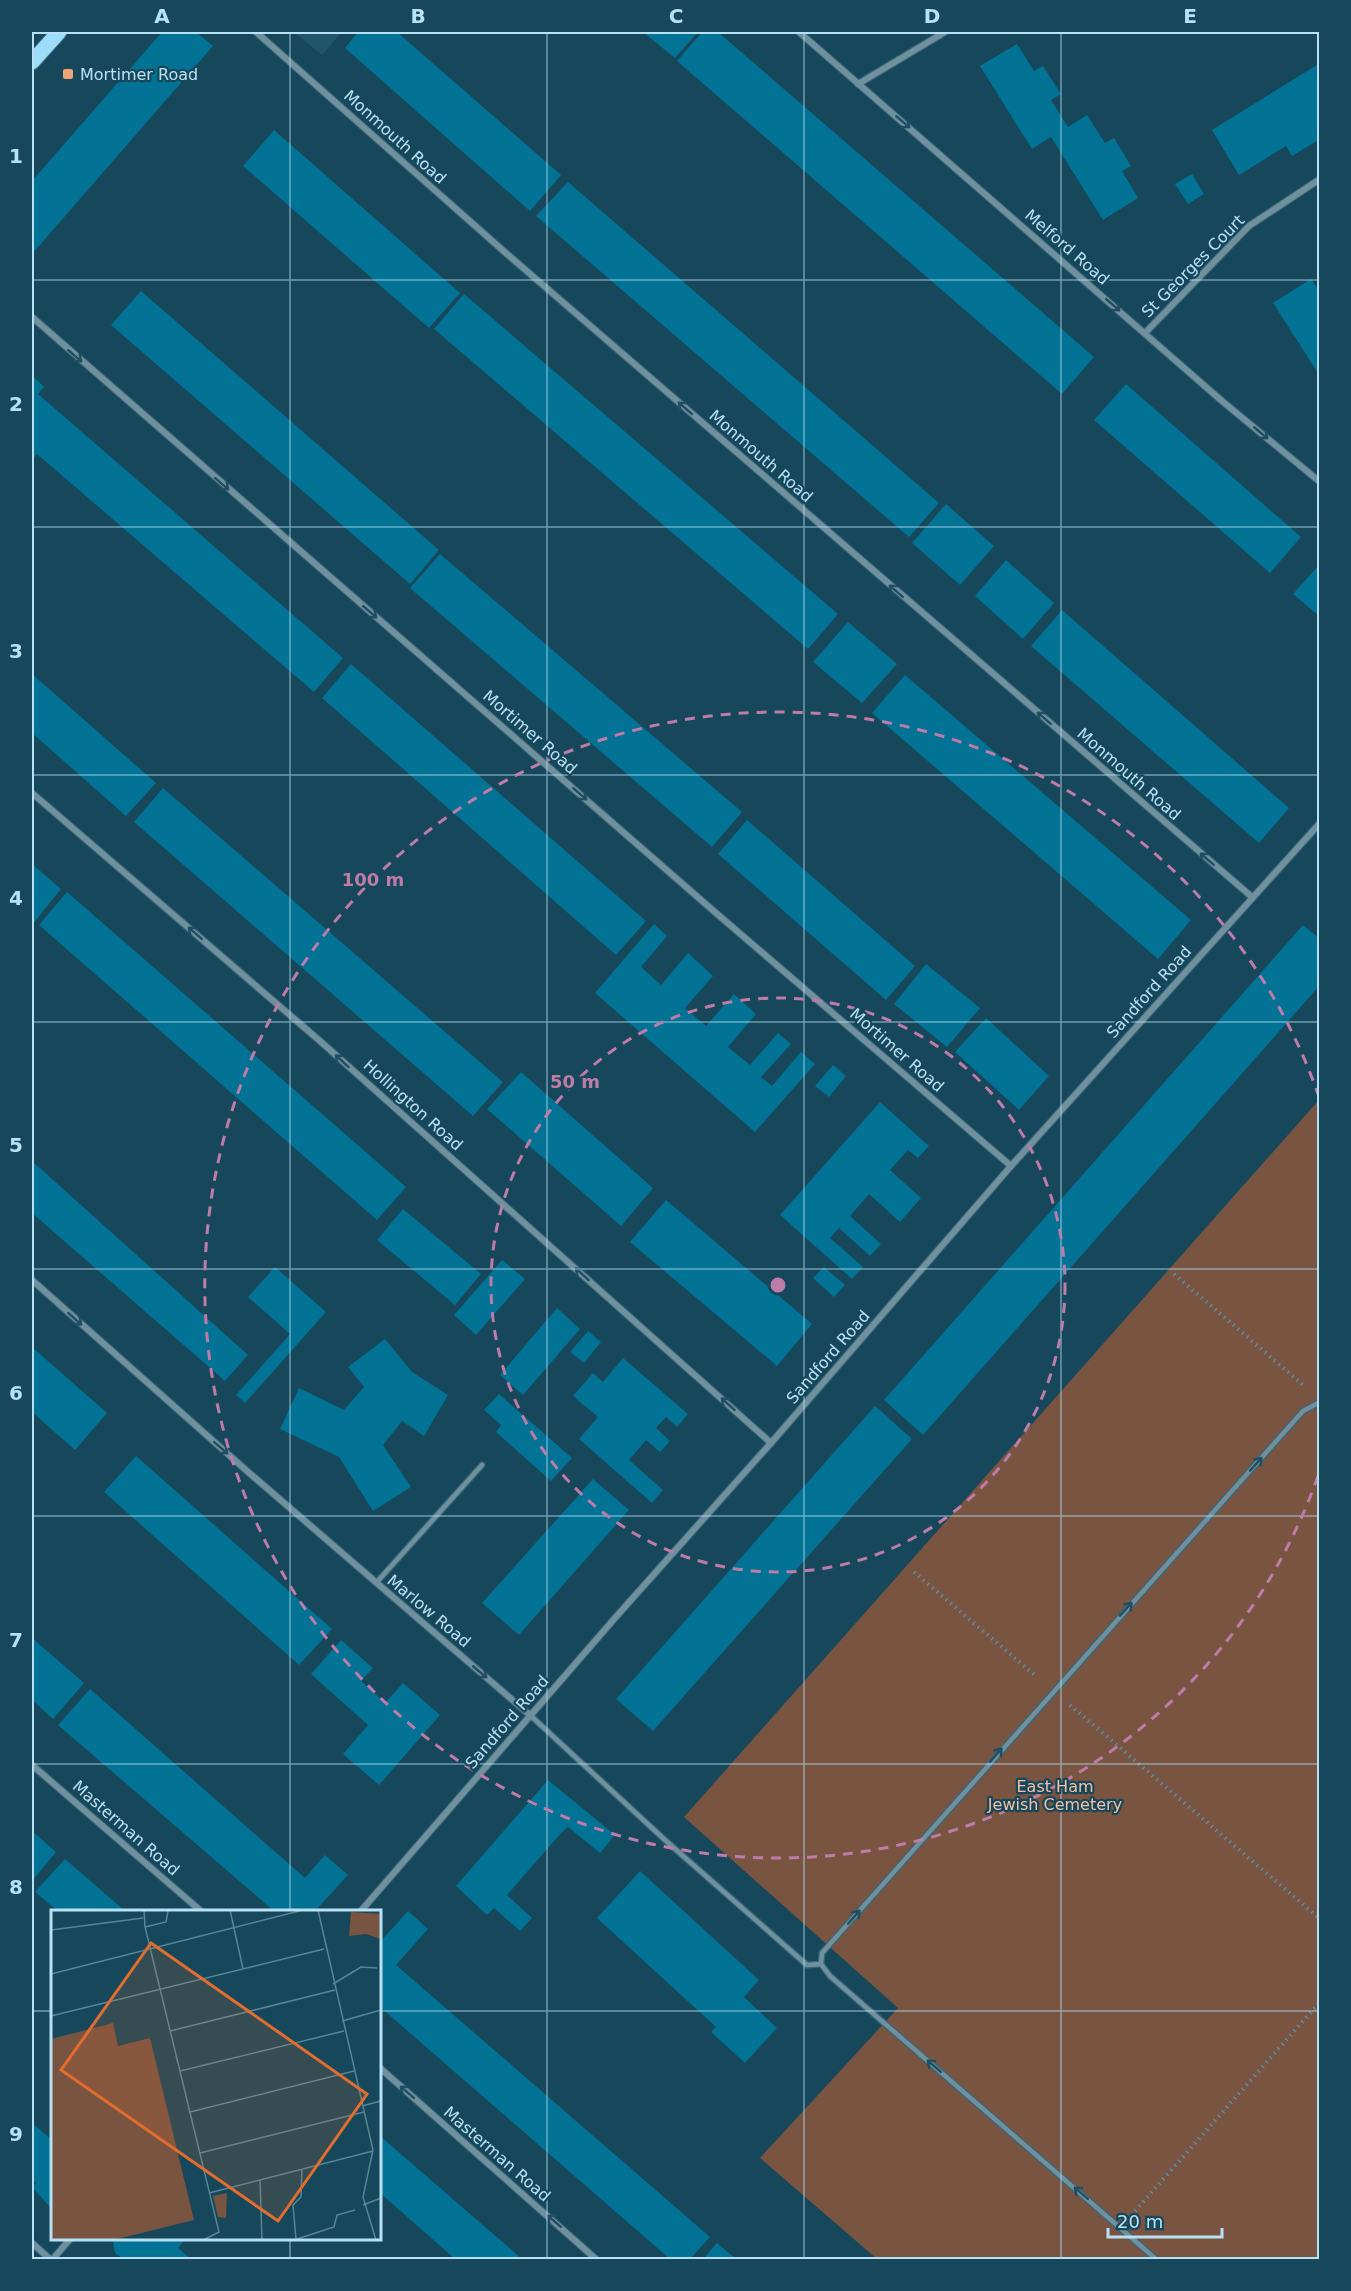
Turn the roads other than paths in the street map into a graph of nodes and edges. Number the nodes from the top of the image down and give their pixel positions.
1 (59, 32) edge
2 (256, 32) edge
3 (799, 32) edge
4 (945, 32) edge
5 (32, 62) edge
6 (858, 84) junction
7 (1320, 179) edge
8 (32, 317) edge
9 (1145, 333) junction
10 (1320, 482) edge
11 (32, 793) edge
12 (1320, 823) edge
13 (1252, 897) junction
14 (1011, 1166) junction
15 (32, 1280) edge
16 (1320, 1402) edge
17 (771, 1443) junction
18 (482, 1465) dead end
19 (376, 1583) junction
20 (531, 1716) junction
21 (32, 1765) edge
22 (201, 1910) edge
23 (361, 1910) edge
24 (821, 1964) junction
25 (381, 2069) edge
26 (69, 2240) edge
27 (32, 2242) edge
28 (52, 2259) edge
29 (597, 2259) edge
30 (1157, 2259) edge

1 - 5 main road
13 -> 2 street, Monmouth Road
3 - 6 street, Melford Road
4 - 6 street
6 -> 9 street, Melford Road
7 - 9 street, St Georges Court
8 -> 14 street, Mortimer Road
9 -> 10 street, Melford Road
17 -> 11 street, Hollington Road
12 - 13 street, Sandford Road
13 - 14 street, Sandford Road
14 - 17 street, Sandford Road
15 -> 19 street, Marlow Road
24 -> 16 lane
17 - 20 street, Sandford Road
18 - 19 lane
19 -> 20 street, Marlow Road
20 - 23 street, Sandford Road
20 - 24 lane, Marlow Road
21 - 22 street, Masterman Road
30 -> 24 lane
29 -> 25 street, Masterman Road
26 - 28 street
27 - 28 street

